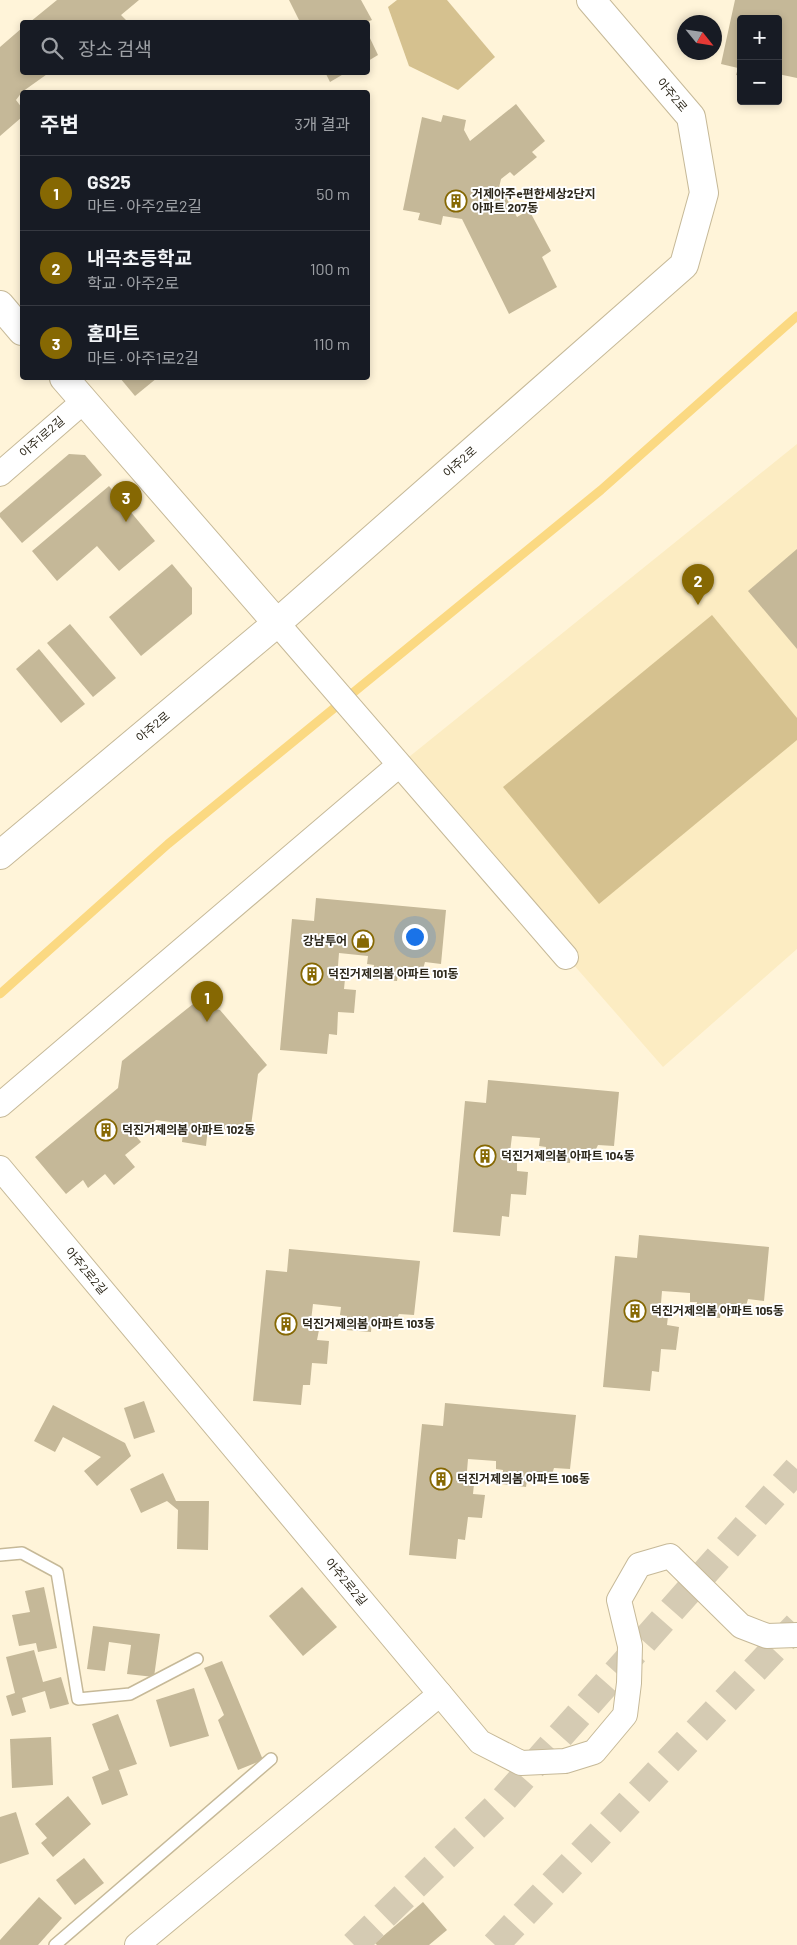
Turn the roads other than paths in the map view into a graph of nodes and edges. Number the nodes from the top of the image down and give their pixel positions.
1 (591, 0) edge
2 (0, 305) edge
3 (20, 329) edge
4 (66, 380) edge
5 (84, 400) junction
6 (0, 474) edge
7 (277, 623) junction
8 (399, 765) junction
9 (0, 855) edge
10 (566, 957) dead end
11 (0, 1105) edge
12 (0, 1168) edge
13 (0, 1555) edge
14 (797, 1635) edge
15 (197, 1658) dead end
16 (440, 1694) junction
17 (271, 1759) dead end
18 (55, 1945) edge
19 (137, 1945) edge

1 - 7 street, 아주2로
2 - 3 street
4 - 5 street
5 - 6 street, 아주1로2길
5 - 7 street
7 - 8 street
7 - 9 street, 아주2로
8 - 10 street
8 - 11 street
12 - 16 street, 아주2로2길
13 - 15 lane
14 - 16 street, 아주2로2길
16 - 19 street
17 - 18 lane

